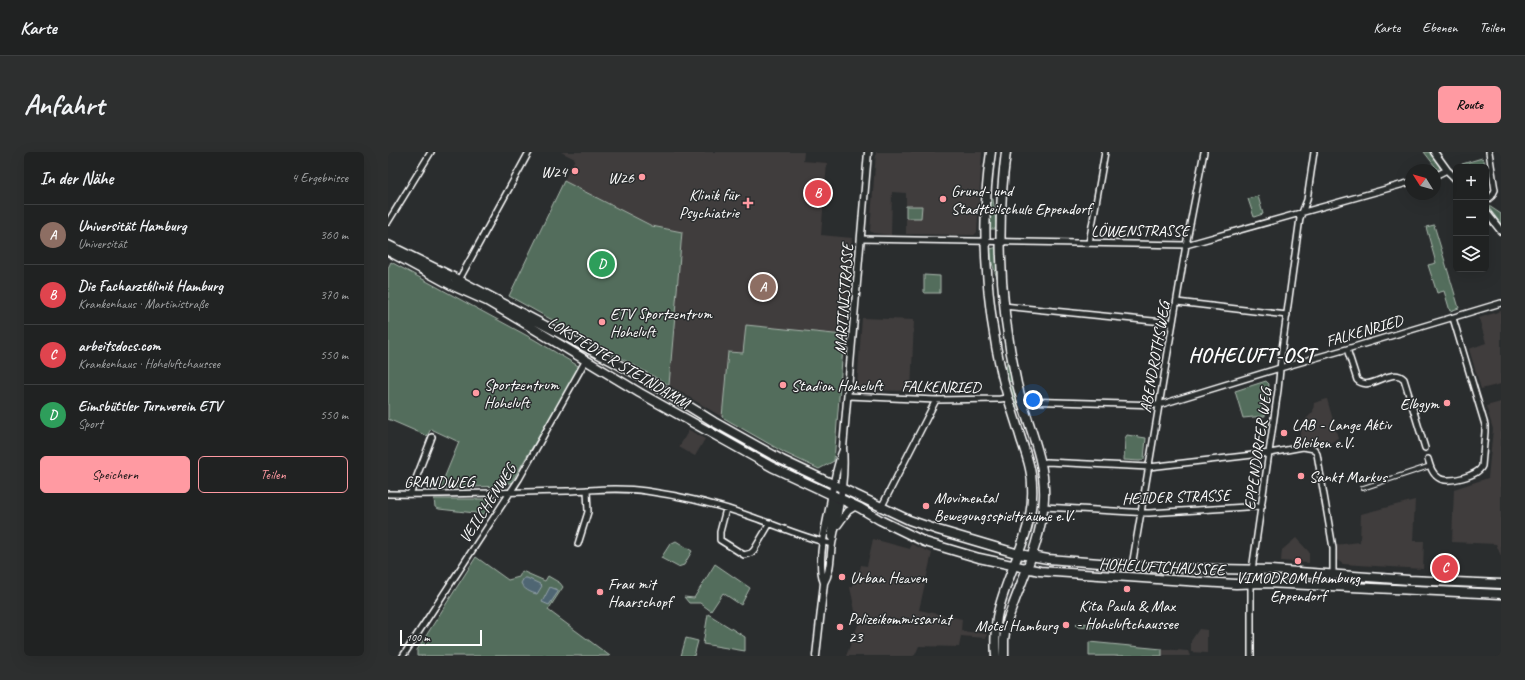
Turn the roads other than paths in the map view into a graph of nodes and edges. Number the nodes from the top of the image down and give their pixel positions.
1 (432, 152) edge
2 (529, 152) edge
3 (868, 152) edge
4 (991, 152) edge
5 (1006, 152) edge
6 (1105, 152) edge
7 (1204, 152) edge
8 (1314, 152) edge
9 (1434, 152) edge
10 (1489, 152) edge
11 (1447, 170) junction
12 (1441, 173) edge
13 (1453, 175) edge
14 (1405, 184) edge
15 (1487, 200) edge
16 (1302, 213) junction
17 (1489, 216) edge
18 (388, 222) edge
19 (1501, 231) edge
20 (861, 239) junction
21 (986, 242) junction
22 (1001, 243) junction
23 (1089, 243) junction
24 (388, 245) edge
25 (1186, 245) junction
26 (388, 251) edge
27 (459, 280) junction
28 (449, 283) junction
29 (1177, 302) junction
30 (1501, 303) edge
31 (1004, 306) junction
32 (1287, 315) junction
33 (1453, 318) junction
34 (1173, 323) junction
35 (1347, 349) junction
36 (586, 360) junction
37 (1280, 368) junction
38 (848, 396) junction
39 (1008, 398) junction
40 (936, 400) junction
41 (1022, 401) junction
42 (1159, 405) junction
43 (432, 438) dead end
44 (843, 448) junction
45 (1425, 448) tunnel mouth
46 (1270, 453) junction
47 (1428, 459) tunnel mouth
48 (1041, 463) junction
49 (1430, 466) junction
50 (1149, 467) junction
51 (1363, 488) dead end
52 (587, 490) junction
53 (837, 491) junction
54 (509, 493) junction
55 (388, 494) edge
56 (410, 494) junction
57 (856, 506) junction
58 (882, 506) junction
59 (1262, 506) junction
60 (1044, 507) junction
61 (726, 509) junction
62 (1142, 513) junction
63 (770, 524) junction
64 (835, 530) junction
65 (823, 542) junction
66 (578, 544) dead end
67 (832, 544) junction
68 (1019, 554) junction
69 (1031, 556) junction
70 (1014, 566) junction
71 (1132, 566) junction
72 (1026, 568) junction
73 (1252, 570) junction
74 (1333, 574) junction
75 (824, 583) junction
76 (1251, 584) junction
77 (1501, 584) edge
78 (1501, 594) edge
79 (404, 656) edge
80 (816, 656) edge
81 (996, 656) edge
82 (1004, 656) edge
83 (1251, 656) edge

1 - 18 street
2 - 27 street
3 - 20 street, MARTINISTRASSE
4 - 21 main road
5 - 22 main road
6 - 23 street
7 - 25 street, ABENDROTHSWEG
8 - 16 street, EPPENDORFER WEG
9 - 11 street
10 - 15 street
11 - 12 street
11 - 13 street
14 - 16 street, LÖWENSTRASSE
16 - 25 street, LÖWENSTRASSE
16 - 32 street, EPPENDORFER WEG
17 - 19 street
20 - 21 street, LÖWENSTRASSE
20 - 38 street, MARTINISTRASSE
21 - 22 street, LÖWENSTRASSE
21 - 39 main road
22 - 23 street, LÖWENSTRASSE
22 - 31 main road
23 - 25 street, LÖWENSTRASSE
24 - 27 main road, LOKSTEDTER STEINDAMM
25 - 29 street, ABENDROTHSWEG
26 - 28 main road, LOKSTEDTER STEINDAMM
27 - 28 street
27 - 53 main road, LOKSTEDTER STEINDAMM
28 - 36 main road, LOKSTEDTER STEINDAMM
29 - 32 street
29 - 34 street, ABENDROTHSWEG
30 - 33 street, FALKENRIED
31 - 34 street
31 - 41 main road
32 - 37 street, EPPENDORFER WEG
33 - 35 street, FALKENRIED
33 - 49 street
34 - 42 street, ABENDROTHSWEG
35 - 37 street, FALKENRIED
35 - 45 street
36 - 53 main road, LOKSTEDTER STEINDAMM
36 - 54 street, VEILCHENWEG
37 - 42 street, FALKENRIED
37 - 46 street, EPPENDORFER WEG
38 - 40 street, FALKENRIED
38 - 44 street, MARTINISTRASSE
39 - 40 street, FALKENRIED
39 - 68 main road
40 - 58 street
41 - 42 street, FALKENRIED
41 - 48 main road
42 - 50 street, ABENDROTHSWEG
43 - 56 street
44 - 53 street, MARTINISTRASSE
44 - 53 street, MARTINISTRASSE
46 - 50 street
46 - 59 street, EPPENDORFER WEG
46 - 74 street
47 - 49 street
48 - 50 street
48 - 60 main road
49 - 51 street
50 - 62 street, ABENDROTHSWEG
52 - 54 street, GRANDWEG
52 - 61 street, GRANDWEG
52 - 66 street
53 - 57 main road, HOHELUFTCHAUSSEE
53 - 58 main road, HOHELUFTCHAUSSEE
53 - 64 street
53 - 65 street
53 - 67 street
54 - 56 street, GRANDWEG
54 - 79 street, VEILCHENWEG
55 - 56 street, GRANDWEG
57 - 64 street
57 - 70 main road, HOHELUFTCHAUSSEE
58 - 68 main road, HOHELUFTCHAUSSEE
59 - 62 street, HEIDER STRASSE
59 - 73 street, EPPENDORFER WEG
60 - 62 street, HEIDER STRASSE
60 - 69 main road
61 - 63 street, GRANDWEG
61 - 63 street
62 - 71 street, ABENDROTHSWEG
63 - 65 street, GRANDWEG
64 - 67 street
65 - 67 street, GRANDWEG
65 - 75 street
67 - 75 street
68 - 69 main road, HOHELUFTCHAUSSEE
68 - 70 main road
69 - 71 main road, HOHELUFTCHAUSSEE
69 - 72 main road
70 - 72 main road, HOHELUFTCHAUSSEE
70 - 81 main road
71 - 73 main road, HOHELUFTCHAUSSEE
72 - 76 main road, HOHELUFTCHAUSSEE
72 - 82 main road
73 - 74 main road, HOHELUFTCHAUSSEE
73 - 76 street, EPPENDORFER WEG
74 - 77 main road, HOHELUFTCHAUSSEE
75 - 80 street
76 - 78 main road, HOHELUFTCHAUSSEE
76 - 83 street, EPPENDORFER WEG

